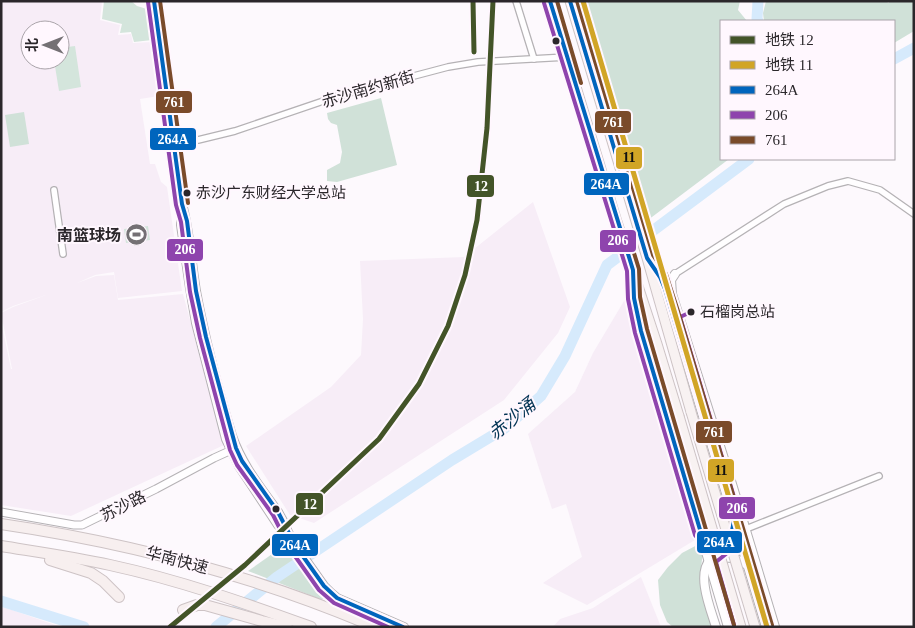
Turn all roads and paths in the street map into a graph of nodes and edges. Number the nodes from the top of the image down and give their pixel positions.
1 (154, 1) edge
2 (516, 1) edge
3 (550, 1) edge
4 (570, 1) edge
5 (567, 57) junction
6 (534, 59) junction
7 (173, 144) junction
8 (54, 190) dead end
9 (182, 204) joint
10 (914, 214) edge
11 (63, 254) dead end
12 (647, 258) junction
13 (633, 270) junction
14 (675, 274) junction
15 (660, 277) junction
16 (233, 449) junction
17 (879, 476) dead end
18 (1, 512) edge
19 (734, 518) junction
20 (1, 524) edge
21 (746, 529) junction
22 (701, 533) junction
23 (739, 535) junction
24 (2, 546) edge
25 (709, 560) junction
26 (748, 566) junction
27 (716, 585) junction
28 (119, 597) dead end
29 (183, 610) dead end
30 (287, 627) edge
31 (311, 627) edge
32 (375, 627) edge
33 (404, 627) edge
34 (716, 627) edge
35 (728, 627) edge
36 (741, 627) edge
37 (755, 627) edge
38 (766, 627) edge
39 (775, 627) edge

1 - 7 street
2 - 6 street
3 - 5 highway
4 - 12 highway
5 - 6 street, 赤沙南约新街
5 - 13 highway
6 - 7 street, 赤沙南约新街
7 - 9 street
8 - 11 street
9 - 16 main road
10 - 14 street
12 - 15 main road
12 - 37 highway, bridge
13 - 22 main road
13 - 36 highway, bridge
14 - 15 main road
14 - 21 main road
15 - 19 main road
16 - 18 street, 苏沙路
16 - 33 main road
17 - 21 street
19 - 22 main road
19 - 23 main road
20 - 32 highway, 华南快速
21 - 23 main road
21 - 39 main road
22 - 25 main road
23 - 25 main road
23 - 26 main road
24 - 28 highway
24 - 31 highway, 华南快速
25 - 27 main road
25 - 34 main road
26 - 27 main road
26 - 38 main road
27 - 35 main road
29 - 30 highway

